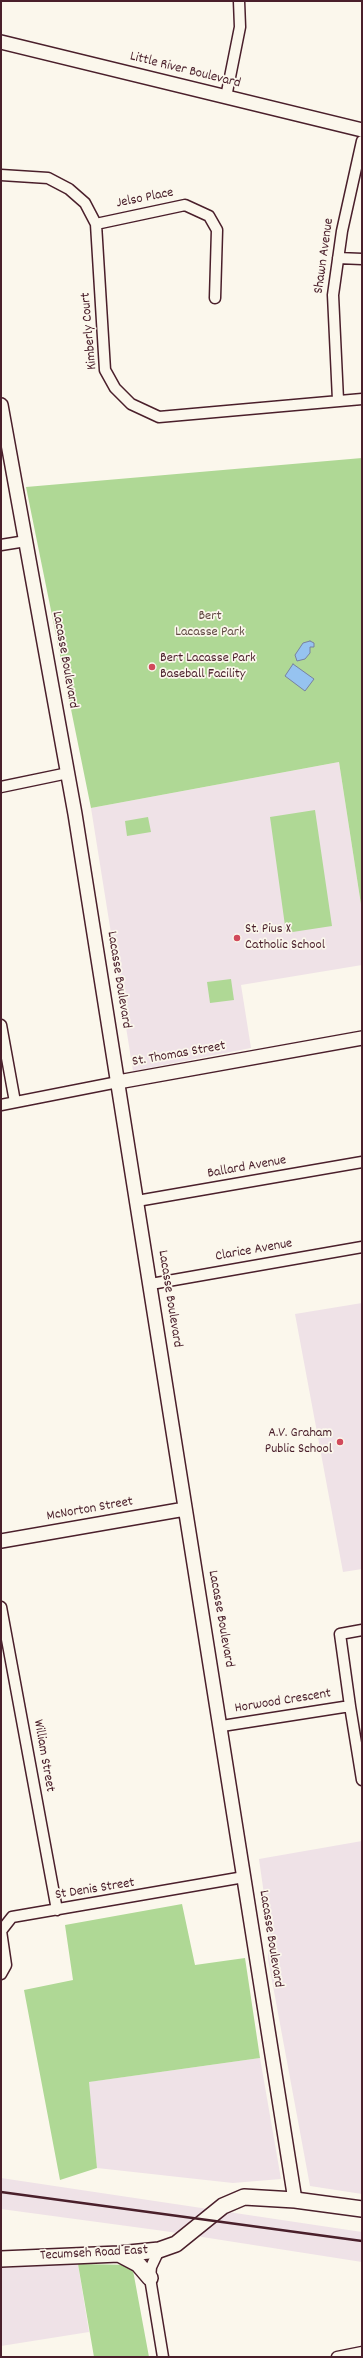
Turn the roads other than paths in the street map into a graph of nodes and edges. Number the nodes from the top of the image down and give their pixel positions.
1 (239, 1) edge
2 (1, 42) edge
3 (226, 97) junction
4 (362, 130) edge
5 (362, 141) edge
6 (1, 175) edge
7 (96, 224) junction
8 (338, 258) junction
9 (362, 259) edge
10 (215, 298) dead end
11 (362, 399) edge
12 (338, 400) junction
13 (2, 414) edge
14 (26, 541) junction
15 (1, 545) edge
16 (68, 773) junction
17 (1, 787) edge
18 (1, 1025) edge
19 (362, 1038) edge
20 (118, 1082) junction
21 (15, 1102) junction
22 (1, 1105) edge
23 (362, 1162) edge
24 (137, 1201) junction
25 (362, 1247) edge
26 (151, 1284) junction
27 (185, 1509) junction
28 (1, 1541) edge
29 (1, 1606) edge
30 (362, 1630) edge
31 (350, 1706) junction
32 (222, 1726) junction
33 (362, 1780) edge
34 (244, 1877) junction
35 (57, 1910) junction
36 (1, 1974) edge
37 (295, 2200) junction
38 (362, 2209) edge
39 (159, 2250) junction
40 (119, 2254) junction
41 (1, 2259) edge
42 (150, 2278) junction
43 (362, 2352) edge
44 (163, 2357) edge
45 (337, 2357) edge

1 - 3 street
2 - 3 street, Little River Boulevard
3 - 4 street, Little River Boulevard
5 - 8 street, Shawn Avenue
6 - 7 street, Kimberly Court
7 - 10 street, Jelso Place
7 - 12 street, Kimberly Court
8 - 9 street
8 - 12 street, Shawn Avenue
11 - 12 street, Kimberly Court
13 - 14 street, Lacasse Boulevard
14 - 15 street
14 - 16 street, Lacasse Boulevard
16 - 17 street
16 - 20 street, Lacasse Boulevard
18 - 21 street
19 - 20 street, St. Thomas Street
20 - 21 street, St. Thomas Street
20 - 24 street, Lacasse Boulevard
21 - 22 street, St. Thomas Street
23 - 24 street, Ballard Avenue
24 - 26 street, Lacasse Boulevard
25 - 26 street, Clarice Avenue
26 - 27 street, Lacasse Boulevard
27 - 28 street, McNorton Street
27 - 32 street, Lacasse Boulevard
29 - 35 street, William Street
30 - 31 street, Horwood Crescent
31 - 32 street, Horwood Crescent
31 - 33 street, Horwood Crescent
32 - 34 street, Lacasse Boulevard
34 - 35 street, St Denis Street
34 - 37 street, Lacasse Boulevard
35 - 36 street, St Denis Street
37 - 38 main road, Tecumseh Road East
37 - 39 main road, Tecumseh Road East
39 - 40 main road, Tecumseh Road East
39 - 42 street
40 - 41 main road, Tecumseh Road East
40 - 42 main road
42 - 44 street
43 - 45 street

